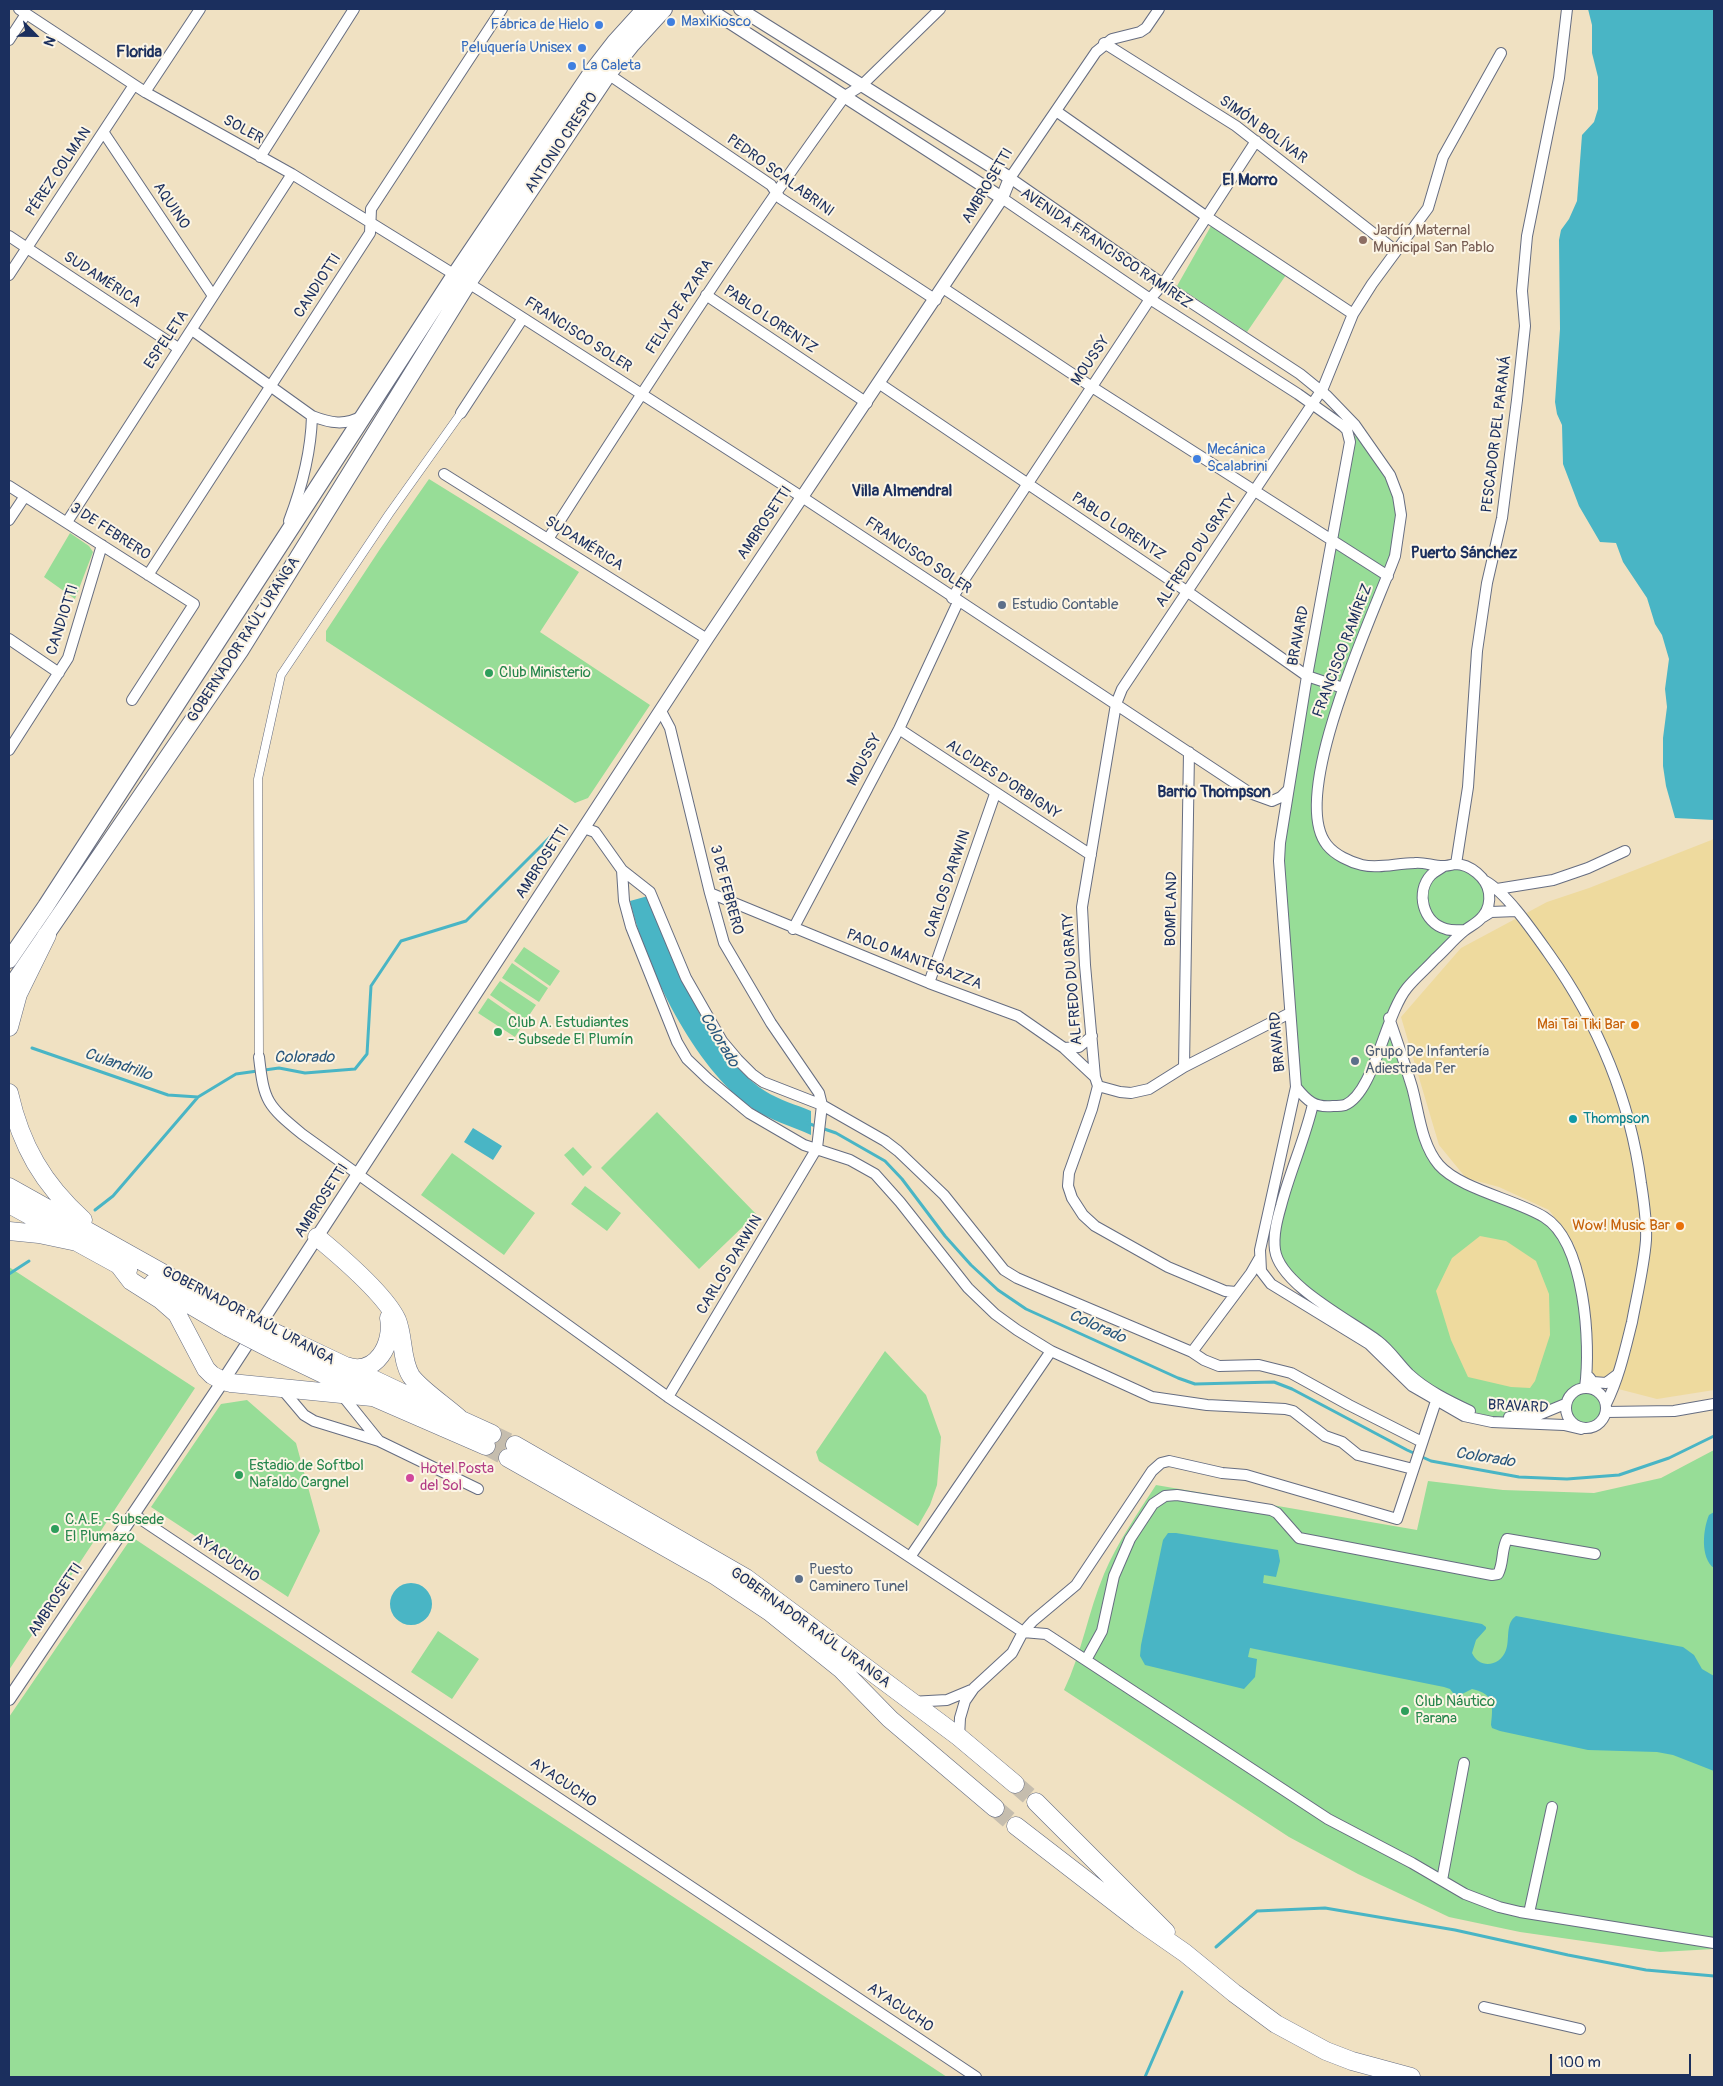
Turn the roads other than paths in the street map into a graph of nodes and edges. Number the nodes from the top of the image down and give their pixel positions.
1 (200, 9) edge
2 (354, 9) edge
3 (502, 9) edge
4 (645, 9) edge
5 (664, 9) edge
6 (709, 9) edge
7 (740, 9) edge
8 (940, 9) edge
9 (1159, 9) edge
10 (1567, 9) edge
11 (22, 11) edge
12 (9, 40) edge
13 (1104, 43) junction
14 (1501, 53) dead end
15 (608, 74) junction
16 (134, 85) junction
17 (861, 86) junction
18 (145, 92) junction
19 (845, 96) junction
20 (1056, 111) junction
21 (104, 133) junction
22 (1256, 141) junction
23 (260, 157) junction
24 (292, 174) junction
25 (1010, 178) junction
26 (775, 192) junction
27 (1002, 198) junction
28 (1207, 217) junction
29 (371, 223) junction
30 (9, 236) edge
31 (26, 248) junction
32 (1396, 251) junction
33 (9, 275) edge
34 (461, 279) junction
35 (1163, 284) junction
36 (943, 288) junction
37 (706, 295) junction
38 (213, 296) junction
39 (1150, 299) junction
40 (936, 300) junction
41 (1353, 314) junction
42 (523, 318) junction
43 (192, 330) junction
44 (178, 348) junction
45 (880, 384) junction
46 (272, 385) junction
47 (1092, 387) junction
48 (1322, 391) junction
49 (642, 394) junction
50 (867, 403) junction
51 (1312, 404) junction
52 (367, 413) junction
53 (461, 413) joint
54 (312, 416) junction
55 (1363, 437) joint
56 (1350, 442) joint
57 (444, 474) dead end
58 (1028, 485) junction
59 (9, 486) edge
60 (1255, 490) junction
61 (25, 496) junction
62 (802, 498) junction
63 (9, 520) edge
64 (67, 522) junction
65 (548, 539) junction
66 (1333, 540) junction
67 (102, 545) junction
68 (270, 562) junction
69 (148, 575) junction
70 (1388, 576) junction
71 (1188, 592) junction
72 (955, 600) junction
73 (9, 639) edge
74 (707, 639) junction
75 (59, 673) junction
76 (1307, 676) junction
77 (1343, 688) junction
78 (132, 700) dead end
79 (1116, 704) junction
80 (661, 711) junction
81 (898, 729) junction
82 (9, 750) edge
83 (1189, 752) junction
84 (1288, 790) junction
85 (995, 794) junction
86 (584, 828) junction
87 (1625, 851) dead end
88 (1091, 855) junction
89 (1456, 864) junction
90 (1444, 866) junction
91 (622, 870) junction
92 (1484, 880) junction
93 (1497, 889) junction
94 (710, 893) junction
95 (1516, 911) junction
96 (1482, 918) junction
97 (793, 929) junction
98 (1465, 930) junction
99 (47, 935) junction
100 (9, 960) edge
101 (929, 983) junction
102 (9, 989) edge
103 (1290, 1013) junction
104 (1389, 1018) junction
105 (9, 1027) edge
106 (1092, 1036) junction
107 (1064, 1048) junction
108 (259, 1057) joint
109 (1184, 1067) junction
110 (1097, 1081) junction
111 (1296, 1088) junction
112 (9, 1093) edge
113 (1313, 1104) junction
114 (822, 1110) junction
115 (818, 1145) junction
116 (358, 1175) junction
117 (9, 1187) edge
118 (9, 1204) edge
119 (9, 1231) edge
120 (317, 1237) junction
121 (103, 1239) junction
122 (77, 1242) junction
123 (1260, 1258) junction
124 (118, 1264) junction
125 (1236, 1292) junction
126 (383, 1301) junction
127 (232, 1320) junction
128 (1051, 1351) junction
129 (1192, 1352) junction
130 (328, 1368) junction
131 (1587, 1370) junction
132 (1619, 1373) junction
133 (223, 1381) junction
134 (1585, 1388) junction
135 (282, 1389) junction
136 (341, 1394) junction
137 (372, 1396) junction
138 (668, 1397) junction
139 (1437, 1397) junction
140 (1565, 1404) junction
141 (1714, 1404) edge
142 (1606, 1408) junction
143 (460, 1419) junction
144 (1581, 1429) junction
145 (379, 1441) junction
146 (1422, 1442) junction
147 (1413, 1469) junction
148 (478, 1489) dead end
149 (133, 1514) junction
150 (1594, 1554) dead end
151 (910, 1558) junction
152 (1023, 1632) junction
153 (1086, 1660) junction
154 (974, 1688) junction
155 (9, 1699) edge
156 (909, 1702) junction
157 (958, 1738) junction
158 (1464, 1763) dead end
159 (1015, 1784) tunnel mouth
160 (1036, 1802) tunnel mouth
161 (1552, 1807) dead end
162 (994, 1808) tunnel mouth
163 (1016, 1826) tunnel mouth
164 (1442, 1880) junction
165 (1529, 1913) junction
166 (1714, 1943) edge
167 (1185, 1953) junction
168 (1484, 2007) dead end
169 (1580, 2029) dead end
170 (976, 2077) edge
171 (1411, 2077) edge

1 - 18 street
2 - 23 street
3 - 29 street, CANDIOTTI
4 - 34 main road, ANTONIO CRESPO
5 - 15 main road, ANTONIO CRESPO
6 - 19 street, AVENIDA FRANCISCO RAMÍREZ
7 - 17 street, AVENIDA FRANCISCO RAMÍREZ
8 - 17 street
9 - 13 street
10 - 89 street, PESCADOR DEL PARANÁ
11 - 12 street
11 - 16 street, SOLER
13 - 20 street, AMBROSETTI
13 - 22 street, SIMÓN BOLÍVAR
14 - 32 street, ALFREDO DU GRATY
15 - 26 street, PEDRO SCALABRINI
15 - 34 main road, ANTONIO CRESPO
16 - 18 street, SOLER
16 - 21 street, PÉREZ COLMAN
17 - 19 street
17 - 25 street, AVENIDA FRANCISCO RAMÍREZ
18 - 23 street, SOLER
19 - 26 street, FELIX DE AZARA
19 - 27 street, AVENIDA FRANCISCO RAMÍREZ
20 - 25 street, AMBROSETTI
20 - 28 street
21 - 31 street, PÉREZ COLMAN
21 - 38 street, AQUINO
22 - 28 street, MOUSSY
22 - 32 street, SIMÓN BOLÍVAR
23 - 24 street, SOLER
24 - 29 street, SOLER
24 - 38 street, ESPELETA
25 - 27 street, AMBROSETTI
25 - 35 street, AVENIDA FRANCISCO RAMÍREZ
26 - 37 street, FELIX DE AZARA
26 - 40 street, PEDRO SCALABRINI
27 - 36 street, AMBROSETTI
27 - 39 street, AVENIDA FRANCISCO RAMÍREZ
28 - 35 street, MOUSSY
28 - 41 street
29 - 34 street, SOLER
29 - 46 street, CANDIOTTI
30 - 31 street, SUDAMÉRICA
31 - 33 street, PÉREZ COLMAN
31 - 44 street, SUDAMÉRICA
32 - 41 street, ALFREDO DU GRATY
34 - 42 street, FRANCISCO SOLER
34 - 52 main road, GOBERNADOR RAÚL URANGA
34 - 99 main road, GOBERNADOR RAÚL URANGA
35 - 39 street, MOUSSY
35 - 48 street, AVENIDA FRANCISCO RAMÍREZ
36 - 40 street, AMBROSETTI
36 - 47 street
37 - 49 street, FELIX DE AZARA
37 - 50 street, PABLO LORENTZ
38 - 43 street, ESPELETA
39 - 47 street, MOUSSY
39 - 51 street, AVENIDA FRANCISCO RAMÍREZ
40 - 45 street, AMBROSETTI
41 - 48 street, ALFREDO DU GRATY
42 - 49 street, FRANCISCO SOLER
42 - 53 street
43 - 44 street, ESPELETA
43 - 46 street
44 - 64 street, ESPELETA
45 - 50 street, AMBROSETTI
45 - 58 street, PABLO LORENTZ
46 - 54 street
46 - 69 street, CANDIOTTI
47 - 58 street, MOUSSY
47 - 60 street
48 - 51 street, ALFREDO DU GRATY
48 - 55 street, AVENIDA FRANCISCO RAMÍREZ
49 - 62 street, FRANCISCO SOLER
49 - 65 street, FELIX DE AZARA
50 - 62 street, AMBROSETTI
51 - 56 street, AVENIDA FRANCISCO RAMÍREZ
51 - 60 street, ALFREDO DU GRATY
52 - 54 street
52 - 68 main road, GOBERNADOR RAÚL URANGA
53 - 108 street
54 - 68 street
55 - 70 street, FRANCISCO RAMÍREZ
56 - 66 street, BRAVARD
57 - 65 street, SUDAMÉRICA
58 - 71 street, PABLO LORENTZ
58 - 72 street, MOUSSY
59 - 61 street, 3 DE FEBRERO
60 - 66 street
60 - 71 street, ALFREDO DU GRATY
61 - 63 street
61 - 64 street, 3 DE FEBRERO
62 - 72 street, FRANCISCO SOLER
62 - 74 street, AMBROSETTI
64 - 67 street, 3 DE FEBRERO
65 - 74 street, SUDAMÉRICA
66 - 70 street
66 - 76 street, BRAVARD
67 - 69 street, 3 DE FEBRERO
67 - 75 street, CANDIOTTI
68 - 100 main road, GOBERNADOR RAÚL URANGA
69 - 78 street, 3 DE FEBRERO
70 - 77 street, FRANCISCO RAMÍREZ
71 - 76 street, PABLO LORENTZ
71 - 79 street, ALFREDO DU GRATY
72 - 79 street, FRANCISCO SOLER
72 - 81 street, MOUSSY
73 - 75 street
74 - 80 street, AMBROSETTI
75 - 82 street, CANDIOTTI
76 - 77 street, PABLO LORENTZ
76 - 84 street, BRAVARD
77 - 90 street, FRANCISCO RAMÍREZ
79 - 83 street, FRANCISCO SOLER
79 - 88 street, ALFREDO DU GRATY
80 - 86 street, AMBROSETTI
80 - 94 street, 3 DE FEBRERO
81 - 85 street, ALCIDES D'ORBIGNY
81 - 97 street, MOUSSY
83 - 84 street, FRANCISCO SOLER
83 - 109 street, BOMPLAND
84 - 103 street, BRAVARD
85 - 88 street, ALCIDES D'ORBIGNY
85 - 101 street, CARLOS DARWIN
86 - 91 street
86 - 116 street, AMBROSETTI
87 - 93 street
88 - 106 street, ALFREDO DU GRATY
89 - 90 street
89 - 92 street
90 - 98 street
91 - 114 street
91 - 115 street
92 - 93 street
92 - 96 street
93 - 95 street
94 - 97 street, PAOLO MANTEGAZZA
94 - 114 street, 3 DE FEBRERO
95 - 96 street
95 - 132 street
96 - 98 street
97 - 101 street, PAOLO MANTEGAZZA
98 - 104 street
99 - 102 main road, GOBERNADOR RAÚL URANGA
99 - 105 highway
101 - 107 street, PAOLO MANTEGAZZA
103 - 109 street, PAOLO MANTEGAZZA
103 - 111 street, BRAVARD
104 - 113 street
104 - 131 street
106 - 107 street
106 - 110 street, ALFREDO DU GRATY
107 - 110 street, PAOLO MANTEGAZZA
108 - 116 street
109 - 110 street, PAOLO MANTEGAZZA
110 - 125 street, ALFREDO DU GRATY
111 - 113 street
111 - 123 street, BRAVARD
112 - 121 highway
113 - 139 street, BRAVARD
114 - 115 street
114 - 129 street
115 - 128 street
115 - 138 street, CARLOS DARWIN
116 - 120 street, AMBROSETTI
116 - 138 street
117 - 121 highway, GOBERNADOR RAÚL URANGA
118 - 122 highway
119 - 122 highway, GOBERNADOR RAÚL URANGA
120 - 126 highway
120 - 133 street, AMBROSETTI
121 - 127 highway, GOBERNADOR RAÚL URANGA
122 - 124 highway, GOBERNADOR RAÚL URANGA
123 - 125 street
123 - 139 street, BRAVARD
124 - 127 highway, GOBERNADOR RAÚL URANGA
124 - 133 highway
125 - 129 street
126 - 130 highway
126 - 143 highway
127 - 130 highway, GOBERNADOR RAÚL URANGA, bridge
128 - 147 street
128 - 151 street
129 - 146 street
130 - 136 street
130 - 137 highway, GOBERNADOR RAÚL URANGA
130 - 143 highway, GOBERNADOR RAÚL URANGA
131 - 132 street
131 - 134 street
132 - 142 street
133 - 135 highway
133 - 149 street, AMBROSETTI
134 - 140 street
134 - 142 street
135 - 136 highway
135 - 145 street
136 - 137 highway
136 - 145 street
137 - 143 highway, GOBERNADOR RAÚL URANGA
138 - 151 street
139 - 140 street, BRAVARD
139 - 144 street, BRAVARD
139 - 146 street
140 - 144 street
141 - 142 street
142 - 144 street
145 - 148 street
146 - 147 street
147 - 152 street
149 - 155 street, AMBROSETTI
149 - 170 street, AYACUCHO
150 - 153 street
151 - 152 street
152 - 153 street
152 - 154 street
153 - 164 street
154 - 156 street
154 - 157 street
156 - 157 highway, GOBERNADOR RAÚL URANGA
156 - 162 highway, GOBERNADOR RAÚL URANGA
157 - 159 highway, GOBERNADOR RAÚL URANGA
158 - 164 street
160 - 167 highway
161 - 165 street
163 - 167 highway
164 - 165 street
165 - 166 street
167 - 171 highway
168 - 169 street

